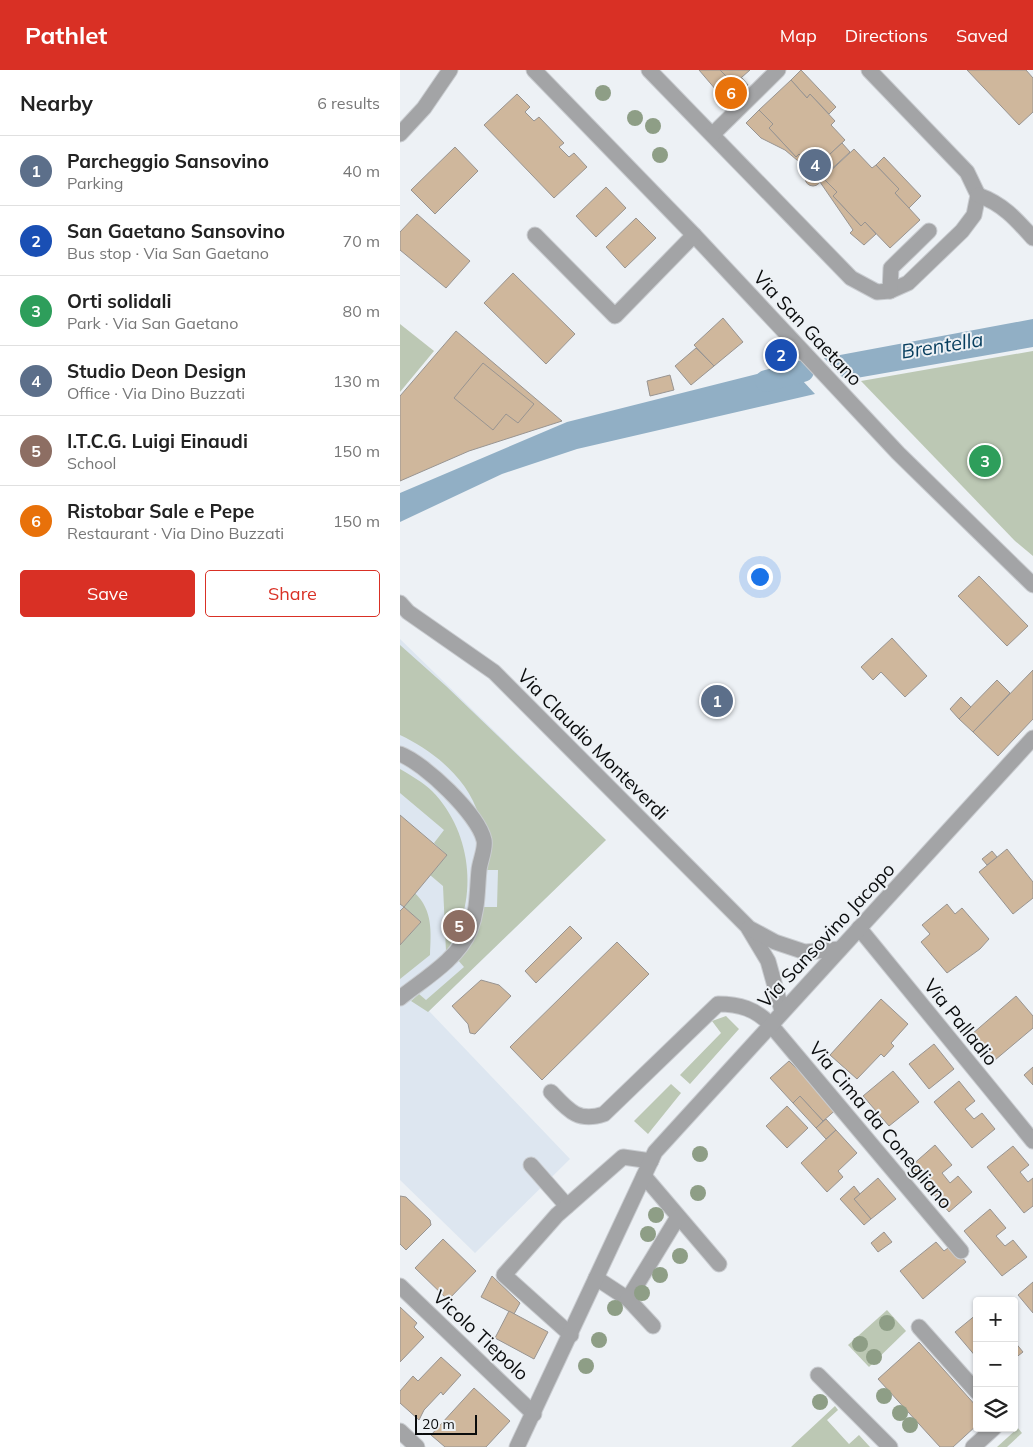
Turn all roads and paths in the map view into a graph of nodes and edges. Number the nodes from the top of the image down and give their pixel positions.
1 (450, 70) edge
2 (534, 70) edge
3 (542, 70) edge
4 (649, 70) edge
5 (778, 70) edge
6 (868, 70) edge
7 (558, 95) junction
8 (400, 134) edge
9 (713, 134) junction
10 (978, 194) junction
11 (929, 231) dead end
12 (535, 235) dead end
13 (694, 235) junction
14 (1033, 238) edge
15 (890, 291) junction
16 (1033, 585) edge
17 (400, 604) edge
18 (1033, 738) edge
19 (400, 754) edge
20 (746, 926) junction
21 (859, 928) junction
22 (840, 949) junction
23 (400, 998) edge
24 (782, 1011) junction
25 (770, 1024) junction
26 (551, 1092) dead end
27 (1033, 1141) edge
28 (651, 1161) junction
29 (531, 1164) dead end
30 (644, 1176) junction
31 (568, 1206) junction
32 (678, 1217) junction
33 (961, 1251) dead end
34 (719, 1264) dead end
35 (596, 1278) junction
36 (400, 1286) edge
37 (628, 1299) junction
38 (653, 1326) dead end
39 (919, 1326) dead end
40 (571, 1335) junction
41 (818, 1376) dead end
42 (973, 1387) edge
43 (534, 1414) junction
44 (400, 1431) edge
45 (990, 1432) edge
46 (417, 1447) edge
47 (517, 1447) edge
48 (890, 1447) edge
49 (973, 1447) edge

1 - 8 street
2 - 7 street, Via San Gaetano
3 - 7 street, Via San Gaetano
4 - 9 street
5 - 9 street
6 - 10 street
7 - 13 street, Via San Gaetano
9 - 15 street
10 - 14 street
10 - 15 street
11 - 15 street
12 - 13 street
13 - 16 street, Via San Gaetano
17 - 20 street, Via Claudio Monteverdi
18 - 21 street, Via Sansovino Jacopo
19 - 23 street
20 - 22 street, Via Claudio Monteverdi
20 - 24 street, Via Claudio Monteverdi
21 - 22 street, Via Sansovino Jacopo
21 - 27 street, Via Palladio
22 - 24 street, Via Sansovino Jacopo
24 - 25 street, Via Sansovino Jacopo
25 - 26 street, Via Cima da Conegliano
25 - 28 street, Via Sansovino Jacopo
25 - 33 street, Via Cima da Conegliano
28 - 30 street, Via Sansovino Jacopo
28 - 31 street
29 - 31 street
30 - 32 street
30 - 35 street, Via Sansovino Jacopo
31 - 40 street
32 - 34 street
32 - 37 street
35 - 37 street
35 - 40 street, Via Sansovino Jacopo
36 - 43 street, Vicolo Tiepolo
37 - 38 street
39 - 42 street
40 - 43 street, Via Sansovino Jacopo
41 - 48 street
43 - 47 street, Via Sansovino Jacopo
44 - 46 street
45 - 49 street

